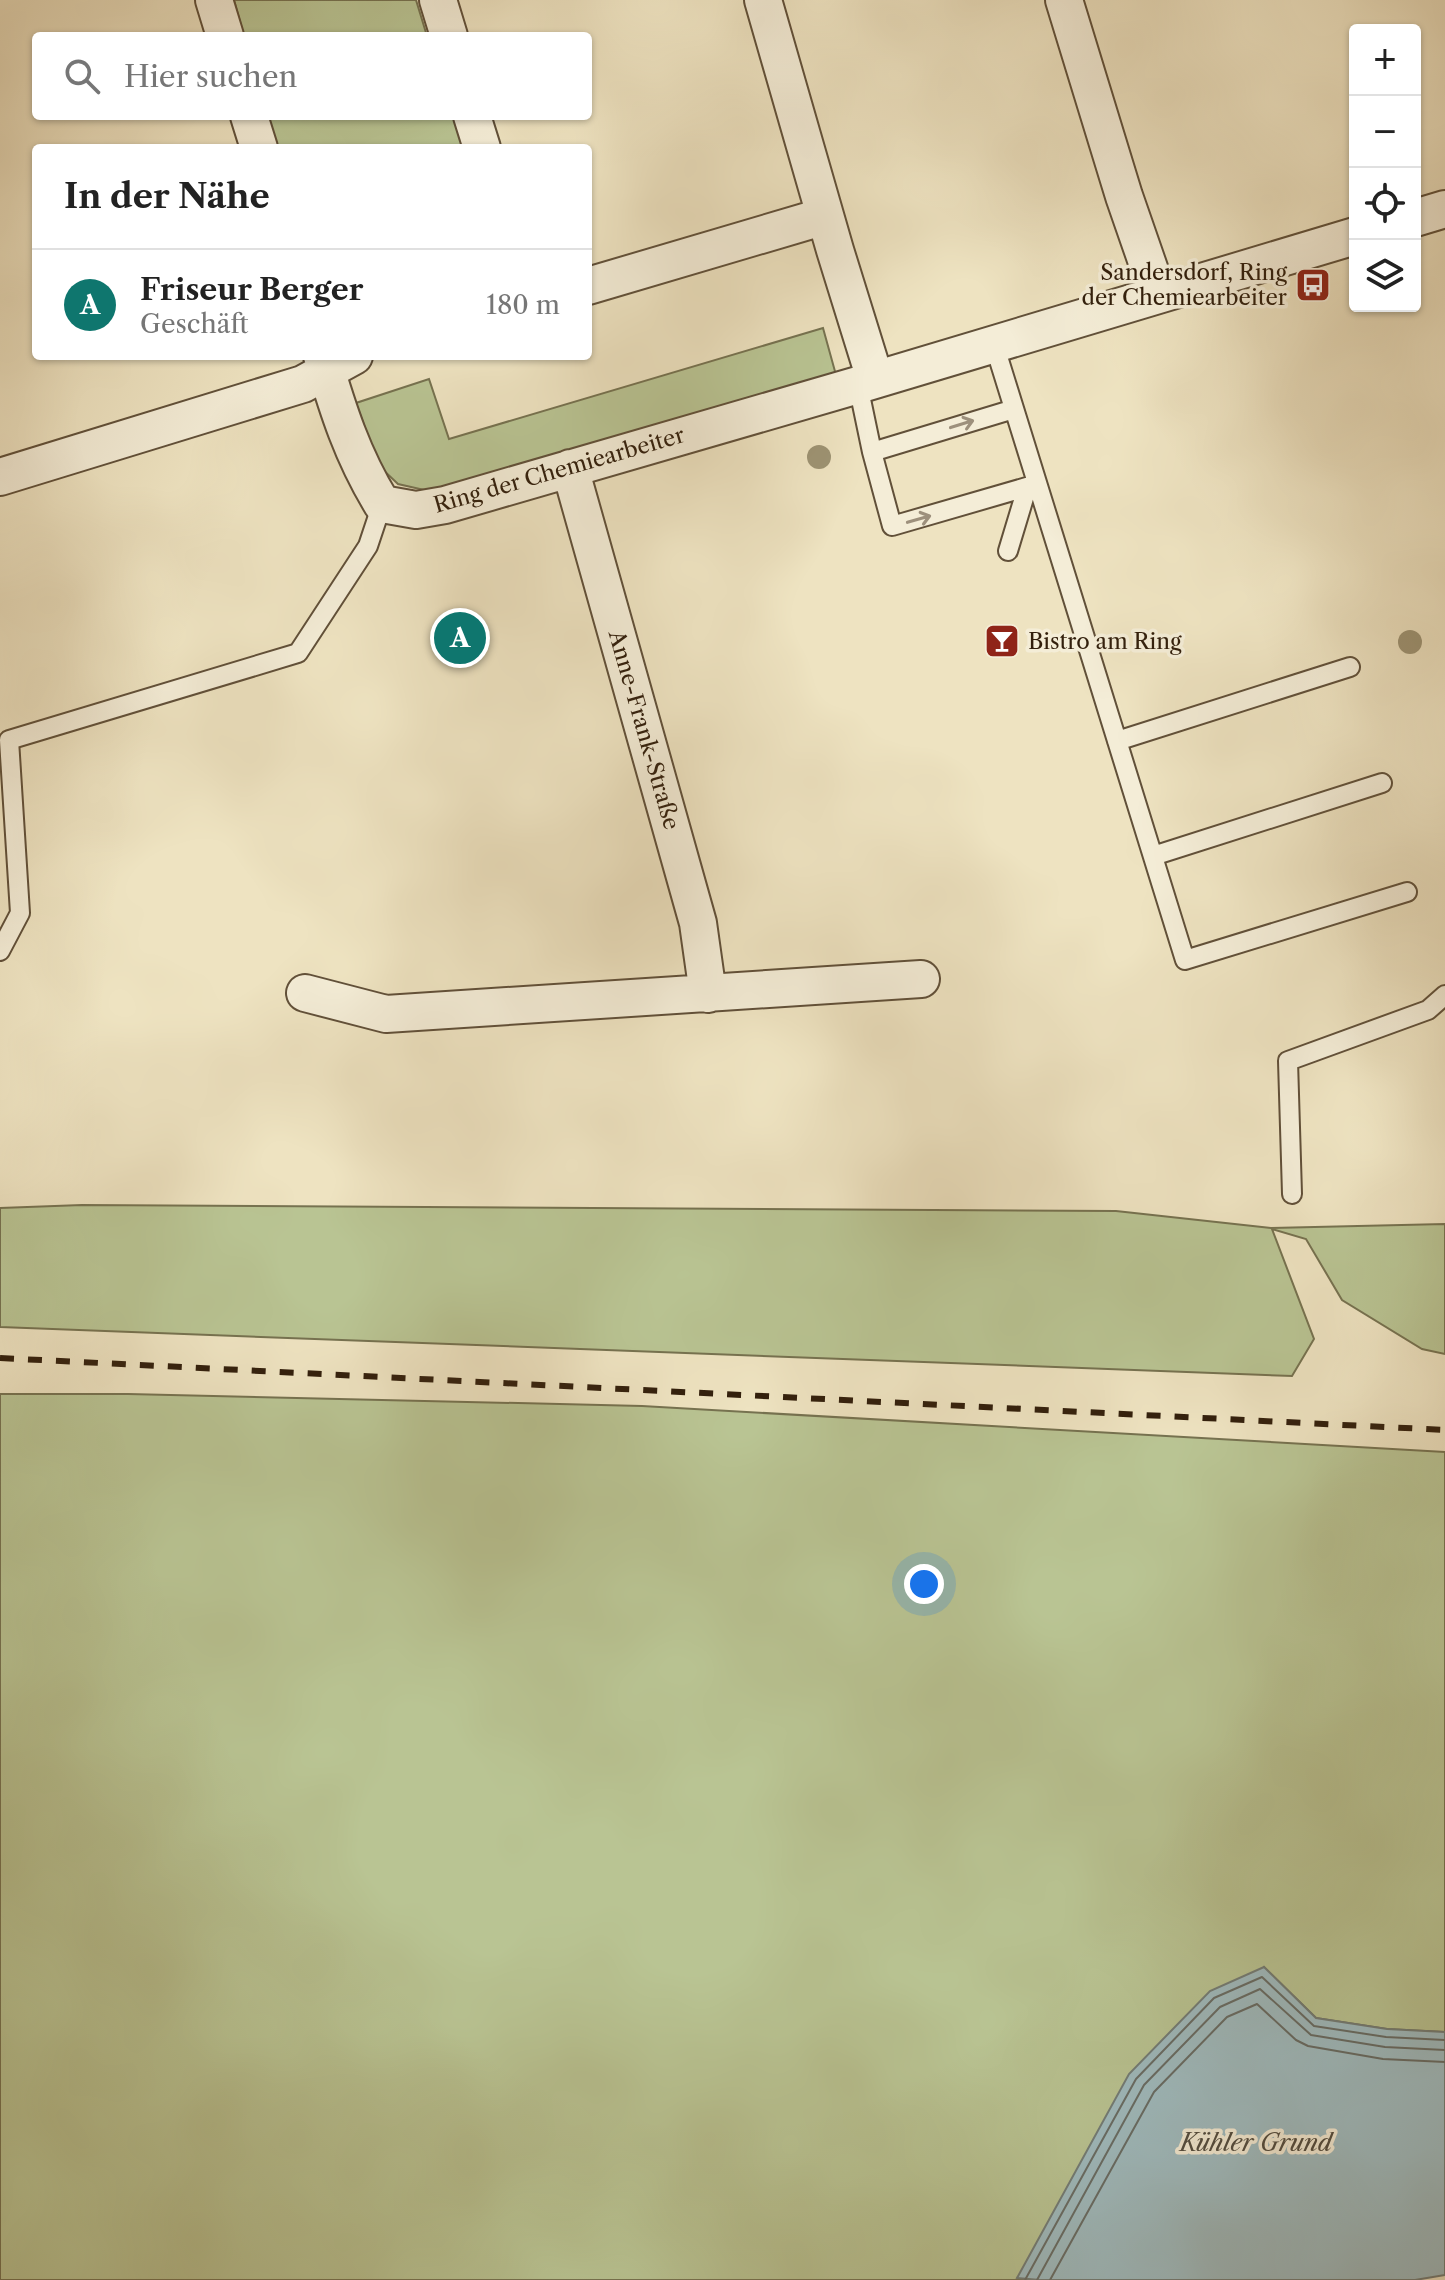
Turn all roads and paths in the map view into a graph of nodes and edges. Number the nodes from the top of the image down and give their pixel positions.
1 (214, 0) edge
2 (438, 0) edge
3 (763, 0) edge
4 (1064, 0) edge
5 (224, 32) edge
6 (448, 32) edge
7 (250, 120) edge
8 (473, 120) edge
9 (258, 144) edge
10 (481, 144) edge
11 (1445, 209) edge
12 (825, 216) junction
13 (1421, 216) edge
14 (1349, 238) edge
15 (592, 285) edge
16 (1158, 294) junction
17 (994, 344) junction
18 (334, 361) edge
19 (867, 382) junction
20 (1014, 409) junction
21 (872, 452) junction
22 (570, 468) junction
23 (0, 477) edge
24 (1032, 486) junction
25 (382, 504) junction
26 (1008, 551) dead end
27 (1350, 667) dead end
28 (1117, 741) junction
29 (1382, 783) dead end
30 (1153, 856) junction
31 (1407, 892) dead end
32 (0, 951) edge
33 (921, 979) dead end
34 (305, 993) dead end
35 (708, 994) junction
36 (1445, 995) edge
37 (1292, 1194) dead end

1 - 5 street
2 - 6 street
3 - 12 street
4 - 16 street
7 - 9 street
8 - 10 street
11 - 13 street
12 - 15 street
12 - 19 street
14 - 16 street, Ring der Chemiearbeiter
16 - 17 street, Ring der Chemiearbeiter
17 - 19 street, Ring der Chemiearbeiter
17 - 20 lane
18 - 23 street
18 - 25 street
19 - 21 lane
19 - 22 street, Ring der Chemiearbeiter
21 -> 20 lane
20 - 24 lane
21 -> 24 lane
22 - 25 street, Ring der Chemiearbeiter
22 - 35 street, Anne-Frank-Straße
24 - 26 lane
24 - 28 lane
25 - 32 lane
27 - 28 lane
28 - 30 lane
29 - 30 lane
30 - 31 lane
33 - 35 street
34 - 35 street
36 - 37 lane

